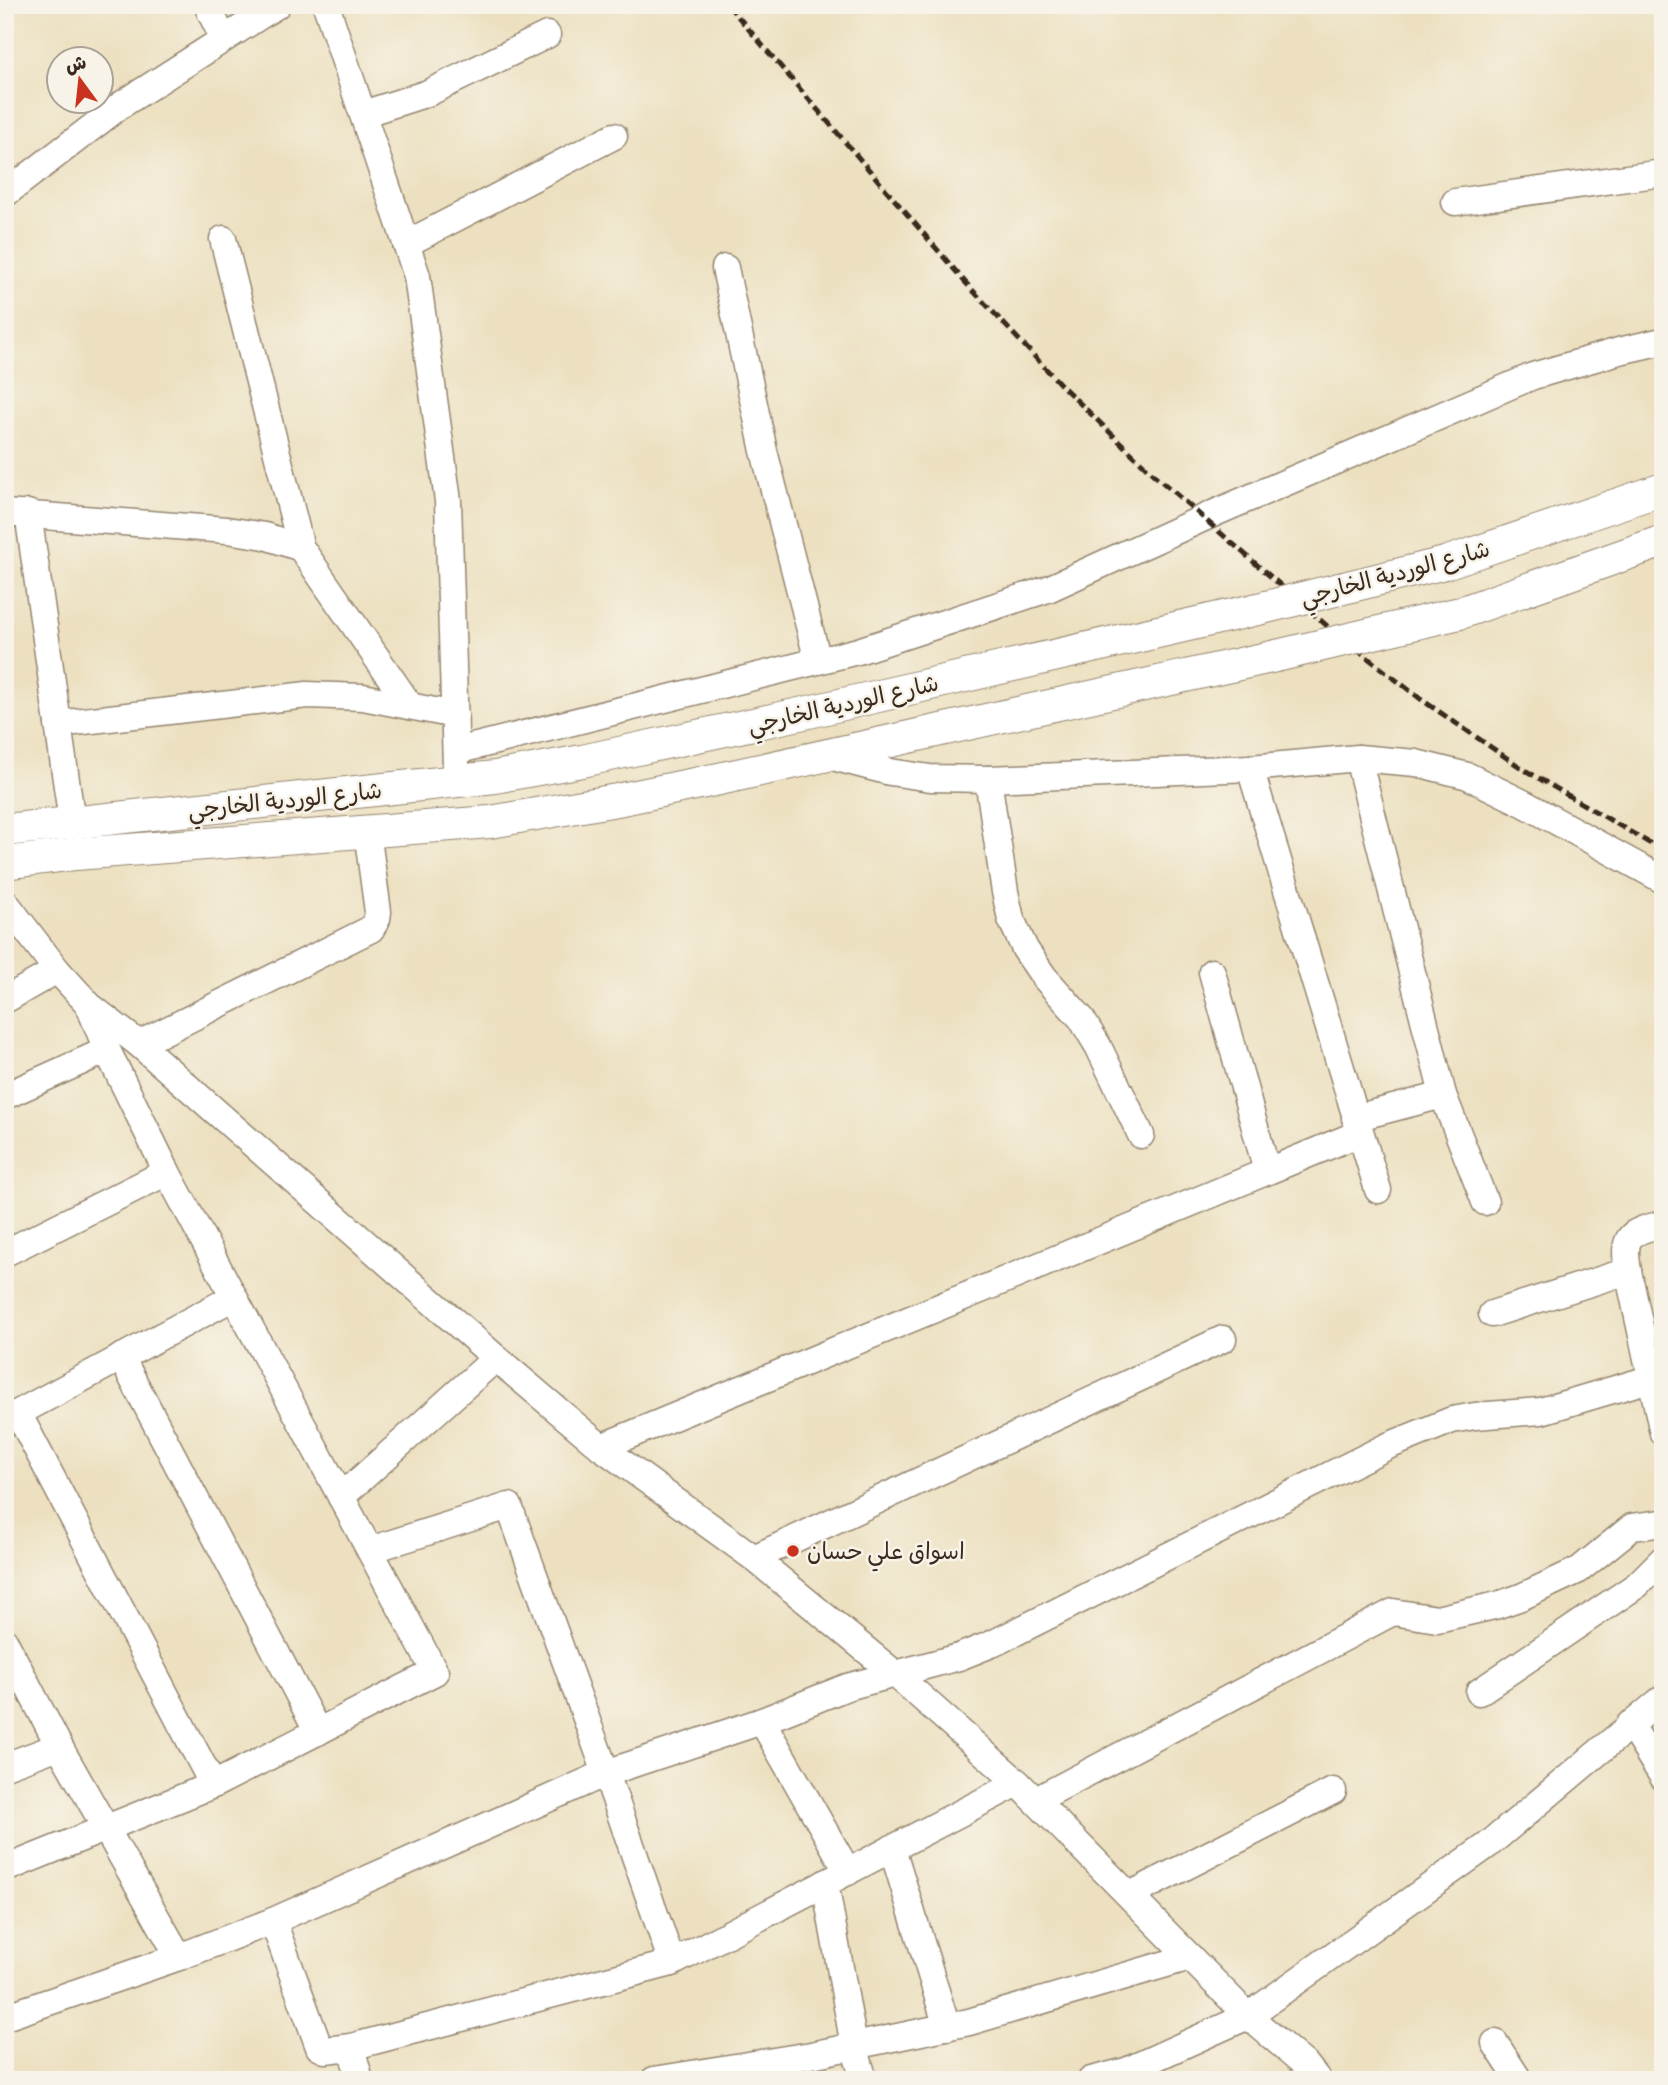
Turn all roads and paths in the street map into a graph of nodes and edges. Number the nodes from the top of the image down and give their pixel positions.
1 (207, 5) edge
2 (277, 5) edge
3 (326, 5) edge
4 (547, 35) dead end
5 (223, 38) junction
6 (363, 114) junction
7 (614, 136) dead end
8 (1663, 173) edge
9 (5, 194) edge
10 (1455, 202) dead end
11 (223, 239) dead end
12 (406, 244) junction
13 (725, 268) dead end
14 (1663, 341) edge
15 (1663, 489) edge
16 (17, 513) edge
17 (1663, 541) edge
18 (301, 548) junction
19 (818, 661) junction
20 (410, 706) junction
21 (455, 715) junction
22 (58, 724) junction
23 (823, 754) junction
24 (1358, 758) junction
25 (456, 766) junction
26 (1250, 768) junction
27 (495, 777) junction
28 (988, 779) junction
29 (396, 788) junction
30 (72, 822) junction
31 (490, 822) junction
32 (5, 830) edge
33 (377, 831) junction
34 (5, 863) edge
35 (1663, 880) edge
36 (5, 902) edge
37 (57, 970) junction
38 (1212, 972) dead end
39 (5, 1000) edge
40 (90, 1006) junction
41 (139, 1044) junction
42 (107, 1050) junction
43 (1443, 1095) junction
44 (5, 1096) edge
45 (1357, 1126) junction
46 (1141, 1135) dead end
47 (1267, 1171) junction
48 (167, 1172) junction
49 (1378, 1190) dead end
50 (1485, 1202) dead end
51 (1663, 1224) edge
52 (5, 1253) edge
53 (1628, 1271) junction
54 (234, 1297) junction
55 (1492, 1314) dead end
56 (1223, 1339) dead end
57 (121, 1357) junction
58 (495, 1358) junction
59 (1657, 1376) edge
60 (12, 1416) edge
61 (1663, 1433) edge
62 (601, 1447) junction
63 (341, 1497) junction
64 (1663, 1523) edge
65 (370, 1550) junction
66 (754, 1558) junction
67 (1663, 1559) edge
68 (5, 1642) edge
69 (12, 1669) edge
70 (894, 1673) junction
71 (1479, 1692) dead end
72 (1663, 1698) edge
73 (762, 1721) junction
74 (1630, 1724) junction
75 (318, 1732) junction
76 (60, 1746) junction
77 (5, 1766) edge
78 (606, 1773) junction
79 (1663, 1777) edge
80 (214, 1785) junction
81 (1027, 1791) junction
82 (1333, 1791) dead end
83 (107, 1830) junction
84 (892, 1848) junction
85 (5, 1869) edge
86 (836, 1877) junction
87 (1130, 1895) junction
88 (273, 1921) junction
89 (179, 1957) junction
90 (1190, 1957) junction
91 (672, 1963) junction
92 (1248, 2016) junction
93 (5, 2017) edge
94 (947, 2026) junction
95 (1495, 2043) dead end
96 (854, 2046) junction
97 (351, 2047) junction
98 (360, 2080) edge
99 (656, 2080) edge
100 (864, 2080) edge
101 (1091, 2080) edge
102 (1318, 2080) edge
103 (1519, 2080) edge

1 - 5 street
2 - 5 street
3 - 6 street
4 - 6 street
5 - 9 street
6 - 12 street
7 - 12 street
8 - 10 street
11 - 18 street
12 - 21 street
13 - 19 street
14 - 19 street
15 - 27 main road, شارع الوردية الخارجي, bridge
16 - 18 street
16 - 22 street
17 - 23 main road, شارع الوردية الخارجي, bridge
18 - 20 street
19 - 25 street
20 - 21 street
20 - 22 street
21 - 25 street
22 - 30 street
23 - 28 street
23 - 31 main road, شارع الوردية الخارجي
24 - 26 street
24 - 35 street
24 - 43 street
25 - 27 main road, شارع الوردية الخارجي
25 - 29 main road, شارع الوردية الخارجي
26 - 28 street
26 - 45 street
27 - 31 main road
28 - 46 street
29 - 30 main road, شارع الوردية الخارجي
29 - 33 main road
30 - 32 main road, شارع الوردية الخارجي
31 - 33 main road, شارع الوردية الخارجي
33 - 34 main road, شارع الوردية الخارجي
33 - 41 street
36 - 37 street
37 - 39 street
37 - 40 street
38 - 47 street
40 - 41 street
40 - 42 street
41 - 58 street
42 - 44 street
42 - 48 street
43 - 45 street
43 - 50 street
45 - 47 street
45 - 49 street
47 - 62 street
48 - 52 street
48 - 54 street
51 - 53 street
53 - 55 street
53 - 59 street
54 - 57 street
54 - 63 street
56 - 66 street
57 - 60 street
57 - 75 street
58 - 62 street
58 - 63 street
59 - 61 street
59 - 70 street
60 - 80 street
62 - 66 street
63 - 65 street
64 - 81 street
65 - 75 street
65 - 78 street
66 - 70 street
67 - 71 street
68 - 69 street
69 - 76 street
70 - 73 street
70 - 81 street
72 - 74 street
73 - 78 street
73 - 86 street
74 - 79 street
74 - 92 street
75 - 80 street
76 - 77 street
76 - 83 street
78 - 88 street
78 - 91 street
80 - 83 street
81 - 84 street
81 - 87 street
82 - 87 street
83 - 85 street
83 - 89 street
84 - 86 street
84 - 94 street
86 - 91 street
86 - 96 street
87 - 90 street
88 - 89 street
88 - 97 street
89 - 93 street
90 - 92 street
90 - 94 street
91 - 97 street
92 - 101 street
92 - 102 street
94 - 96 street
95 - 103 street
96 - 99 street
96 - 100 street
97 - 98 street

